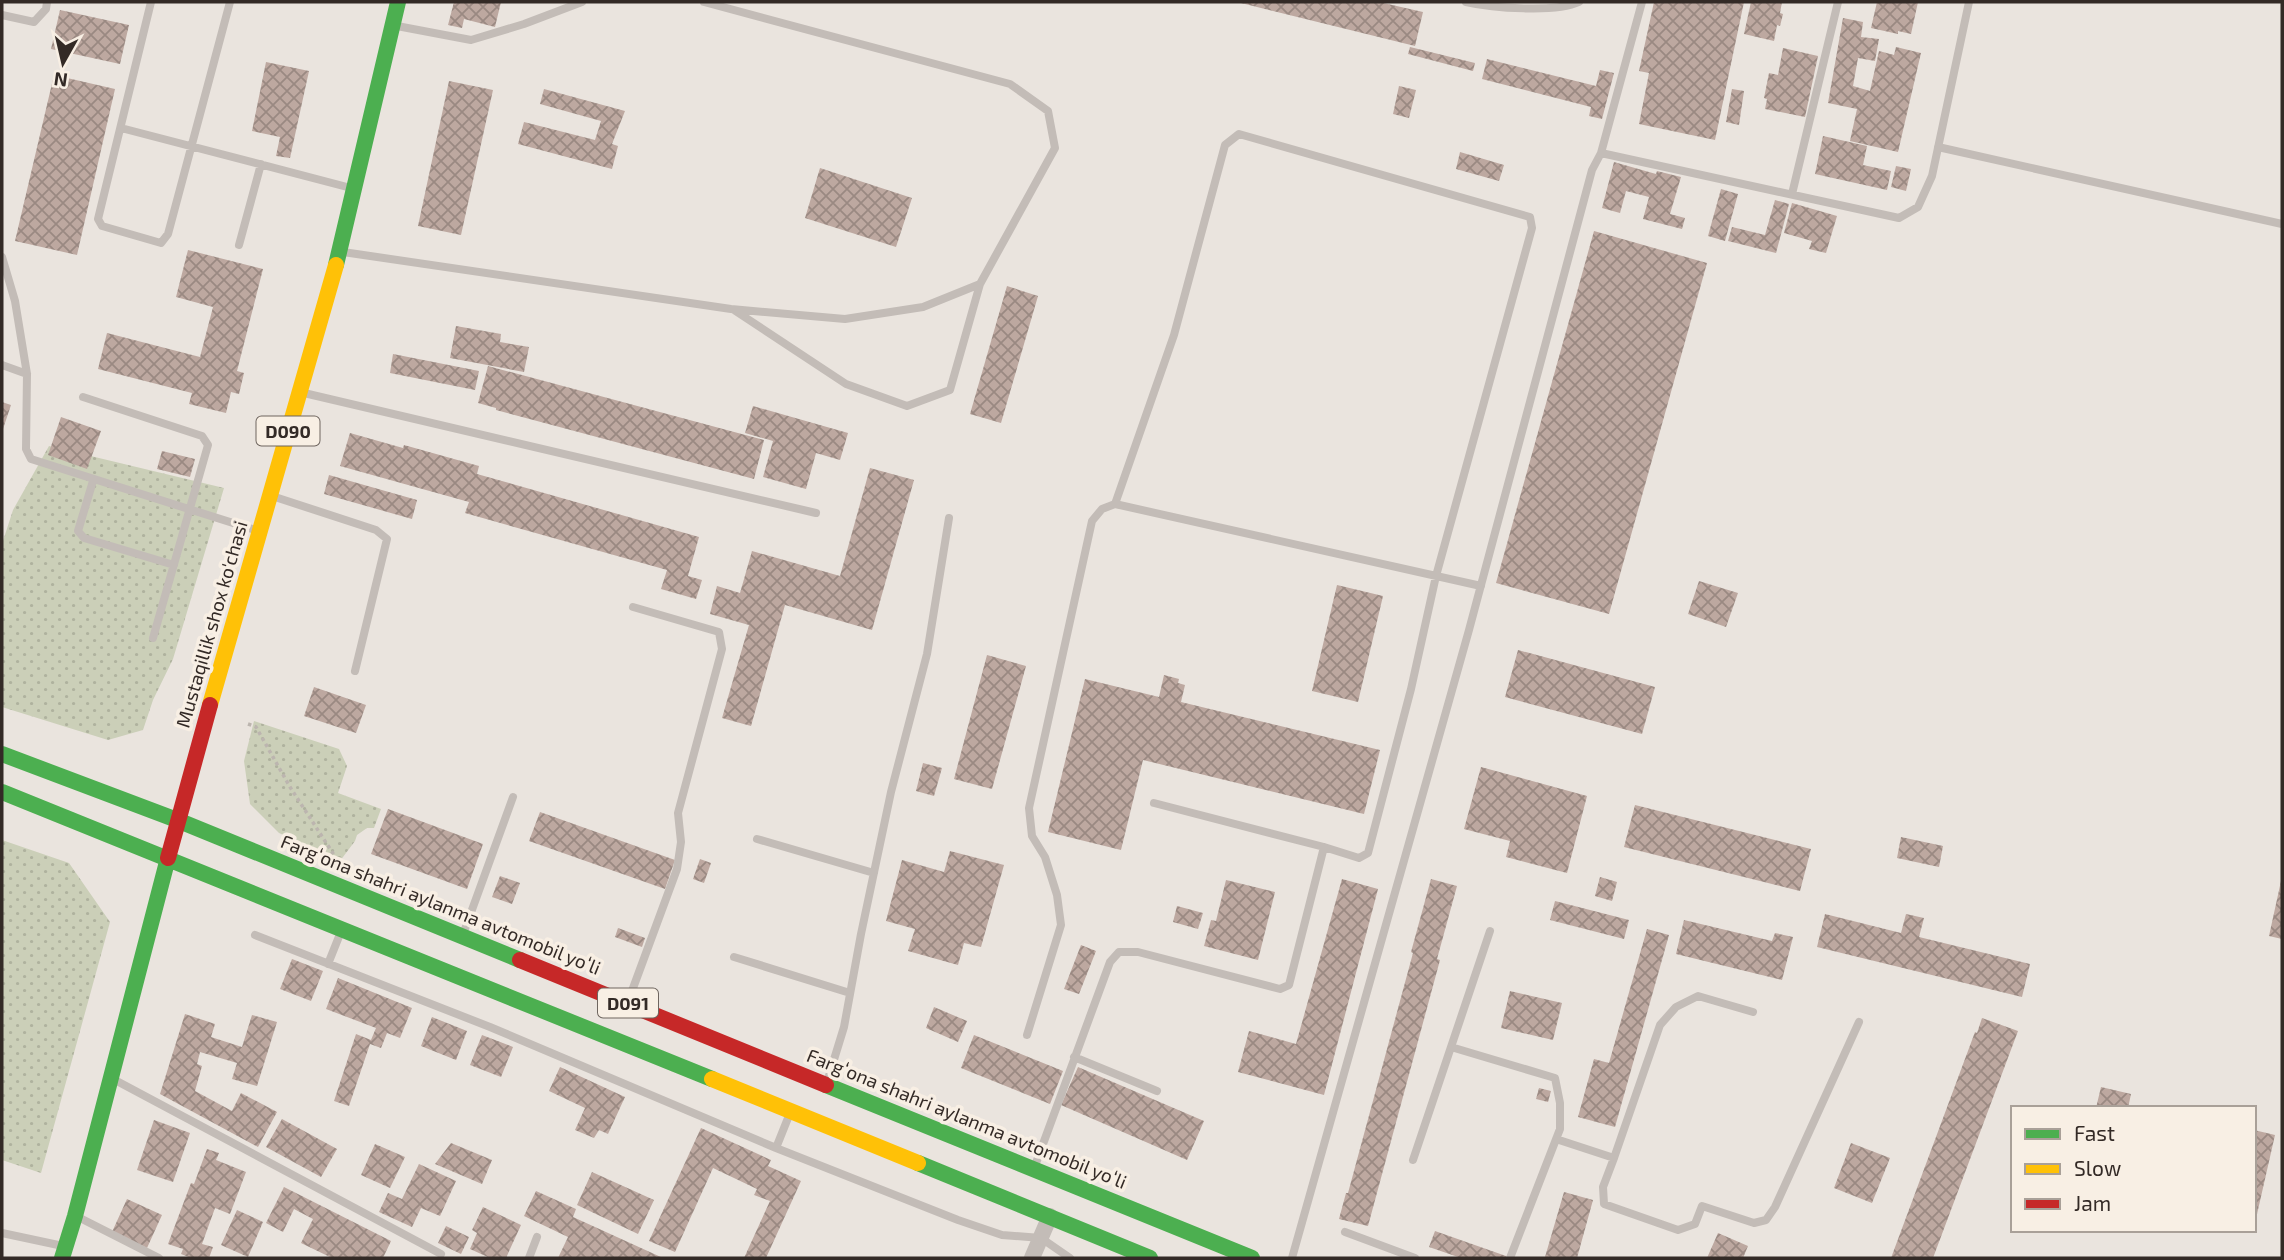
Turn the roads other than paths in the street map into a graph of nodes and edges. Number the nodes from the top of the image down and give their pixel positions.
1 (47, 2) edge
2 (151, 2) edge
3 (230, 2) edge
4 (398, 2) edge
5 (582, 2) edge
6 (704, 2) edge
7 (1466, 2) edge
8 (1580, 2) edge
9 (1642, 2) edge
10 (1838, 2) edge
11 (1969, 2) edge
12 (2, 15) edge
13 (392, 25) junction
14 (121, 128) junction
15 (191, 146) junction
16 (1938, 147) junction
17 (1601, 153) junction
18 (261, 164) junction
19 (354, 188) junction
20 (1792, 194) junction
21 (2282, 224) edge
22 (239, 246) dead end
23 (340, 252) junction
24 (2, 257) edge
25 (980, 284) junction
26 (731, 309) junction
27 (2, 365) edge
28 (27, 374) junction
29 (299, 392) junction
30 (83, 397) dead end
31 (93, 481) junction
32 (270, 495) junction
33 (1115, 504) junction
34 (190, 511) junction
35 (816, 513) dead end
36 (948, 518) dead end
37 (259, 531) junction
38 (174, 565) junction
39 (1436, 576) junction
40 (1481, 586) junction
41 (633, 607) dead end
42 (153, 638) dead end
43 (355, 671) dead end
44 (2, 754) edge
45 (2, 792) edge
46 (513, 797) dead end
47 (1154, 803) dead end
48 (177, 820) junction
49 (757, 839) dead end
50 (1324, 847) junction
51 (168, 858) junction
52 (874, 873) junction
53 (342, 928) junction
54 (1490, 931) dead end
55 (255, 935) dead end
56 (462, 936) junction
57 (734, 957) dead end
58 (328, 964) junction
59 (850, 993) junction
60 (628, 1003) junction
61 (1753, 1012) dead end
62 (1859, 1022) dead end
63 (1027, 1035) dead end
64 (1451, 1047) junction
65 (1074, 1057) junction
66 (111, 1078) junction
67 (826, 1083) junction
68 (1157, 1091) dead end
69 (791, 1110) junction
70 (1556, 1139) junction
71 (776, 1148) junction
72 (1614, 1158) junction
73 (1413, 1160) dead end
74 (1034, 1168) junction
75 (75, 1216) junction
76 (1050, 1216) junction
77 (1345, 1232) dead end
78 (2, 1233) edge
79 (537, 1237) dead end
80 (1041, 1237) junction
81 (64, 1253) edge
82 (441, 1254) dead end
83 (159, 1258) edge
84 (529, 1258) edge
85 (1032, 1258) edge
86 (1070, 1258) edge
87 (1150, 1258) edge
88 (1252, 1258) edge
89 (1292, 1258) edge
90 (1415, 1258) edge
91 (1510, 1258) edge

1 - 12 lane
2 - 14 lane
3 - 15 lane
4 - 13 main road, Mustaqillik shox ko'chasi / D090
5 - 13 lane
6 - 25 lane
7 - 8 lane
9 - 17 lane
10 - 20 lane
11 - 16 lane
13 - 19 main road, Mustaqillik shox ko'chasi / D090
14 - 15 lane
14 - 15 lane
15 - 18 lane
16 - 20 lane
16 - 21 lane
17 - 20 lane
17 - 40 lane
18 - 19 lane
18 - 22 lane
19 - 23 main road, Mustaqillik shox ko'chasi / D090
23 - 26 lane
23 - 29 main road, Mustaqillik shox ko'chasi / D090
24 - 28 lane
25 - 26 lane
25 - 26 lane
27 - 28 lane
28 - 31 lane
29 - 32 main road, Mustaqillik shox ko'chasi / D090
29 - 35 lane
30 - 34 lane
31 - 34 lane
31 - 38 lane
32 - 37 main road, Mustaqillik shox ko'chasi / D090
32 - 43 lane
33 - 39 lane
33 - 39 lane
33 - 63 lane
34 - 37 lane
34 - 38 lane
36 - 52 lane
37 - 48 main road, Mustaqillik shox ko'chasi / D090
38 - 42 lane
39 - 40 lane
39 - 50 lane
40 - 89 lane
41 - 60 lane
44 - 48 main road, Fargʻona shahri aylanma avtomobil yoʻli / D091
45 - 51 main road, D091
46 - 56 lane
47 - 50 lane
48 - 51 main road, Mustaqillik shox ko'chasi / D090
48 - 56 main road, Fargʻona shahri aylanma avtomobil yoʻli / D091
49 - 52 lane
50 - 65 lane
51 - 53 main road, D091
51 - 66 main road, Mustaqillik shox ko'chasi
52 - 59 lane
53 - 58 lane
53 - 69 main road, D091
54 - 64 lane
55 - 58 lane
56 - 60 main road, Fargʻona shahri aylanma avtomobil yoʻli / D091
57 - 59 lane
58 - 71 lane
59 - 67 lane
60 - 67 main road, Fargʻona shahri aylanma avtomobil yoʻli / D091
61 - 72 lane
62 - 72 lane
64 - 70 lane
64 - 73 lane
65 - 68 lane
65 - 74 lane
66 - 75 main road, Mustaqillik shox ko'chasi
66 - 82 lane
67 - 74 main road, Fargʻona shahri aylanma avtomobil yoʻli / D091
69 - 71 lane
69 - 76 main road, D091
70 - 72 lane
70 - 91 lane
71 - 80 lane
74 - 88 main road, Fargʻona shahri aylanma avtomobil yoʻli / D091
75 - 81 main road, Mustaqillik shox ko'chasi
75 - 83 lane
76 - 80 street
76 - 87 main road, D091
77 - 90 lane
78 - 81 lane
79 - 84 lane
80 - 85 street
80 - 86 lane

